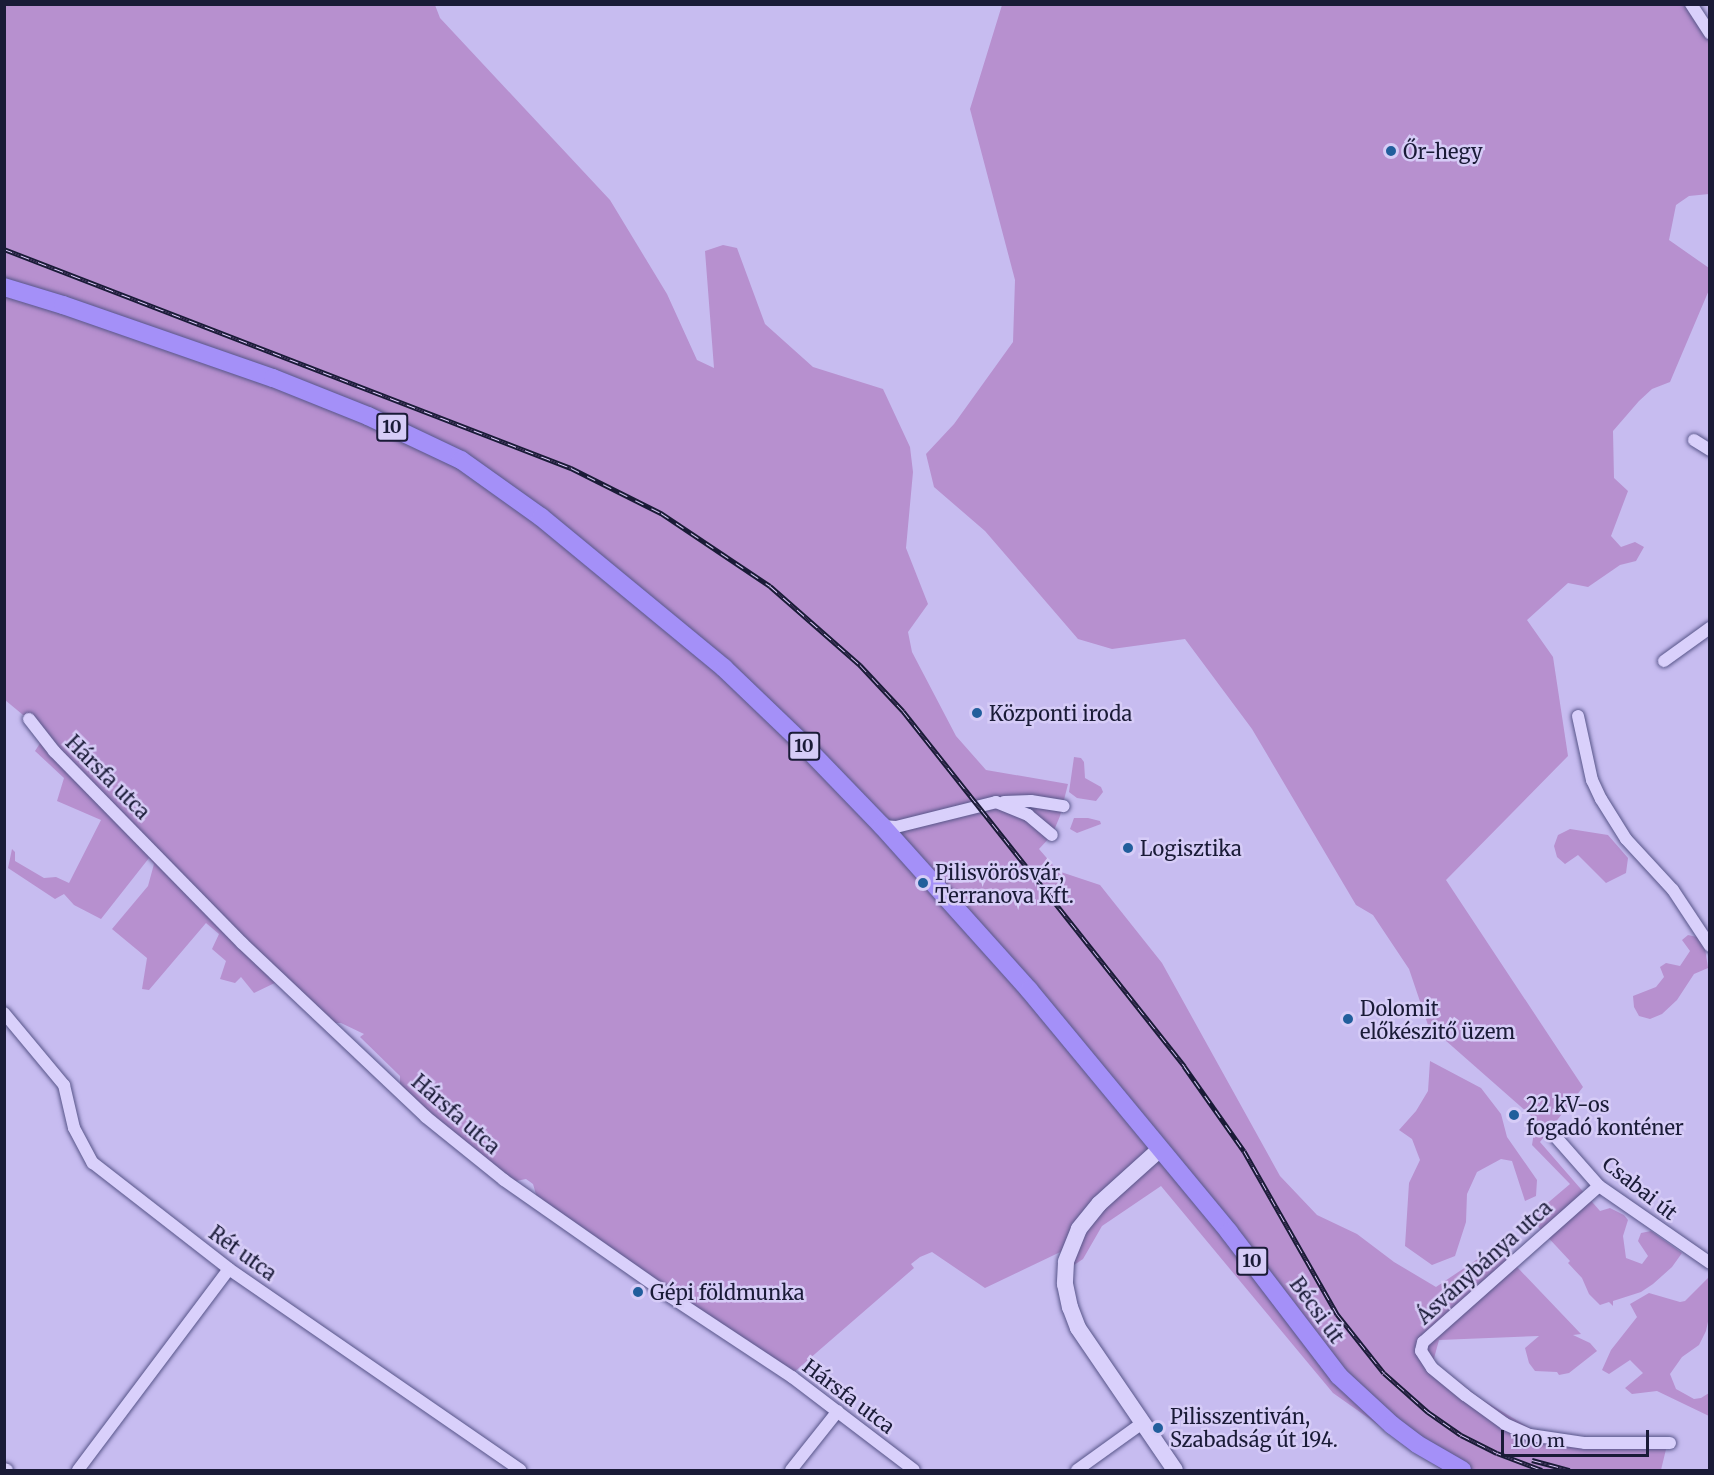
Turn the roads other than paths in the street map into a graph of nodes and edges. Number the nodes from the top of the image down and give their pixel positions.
1 (1691, 4) edge
2 (1710, 33) edge
3 (4, 287) edge
4 (1694, 440) dead end
5 (1710, 450) edge
6 (1710, 628) edge
7 (1664, 661) dead end
8 (1578, 716) dead end
9 (29, 719) dead end
10 (996, 802) junction
11 (1064, 806) dead end
12 (914, 824) junction
13 (882, 826) junction
14 (1052, 835) dead end
15 (903, 850) junction
16 (1710, 946) edge
17 (4, 1013) edge
18 (1554, 1135) dead end
19 (1160, 1149) junction
20 (1599, 1186) junction
21 (1710, 1263) edge
22 (229, 1269) junction
23 (838, 1411) junction
24 (1141, 1424) junction
25 (1670, 1443) dead end
26 (78, 1470) edge
27 (520, 1470) edge
28 (792, 1470) edge
29 (914, 1470) edge
30 (1077, 1470) edge
31 (1175, 1470) edge
32 (1462, 1470) edge

1 - 2 street
3 - 13 main road, 10
4 - 5 street
6 - 7 street
8 - 16 street
9 - 23 street, Hársfa utca
10 - 11 street
10 - 12 street
10 - 14 street
12 - 13 street
12 - 15 street
13 - 15 main road, 10
15 - 19 main road, 10
17 - 22 street, Rét utca
18 - 20 street, Csabai út
19 - 24 main road
19 - 32 main road, Bécsi út / 10
20 - 21 street, Csabai út
20 - 25 street, Ásványbánya utca
22 - 26 street
22 - 27 street, Rét utca
23 - 28 street
23 - 29 street, Hársfa utca
24 - 30 street
24 - 31 main road

